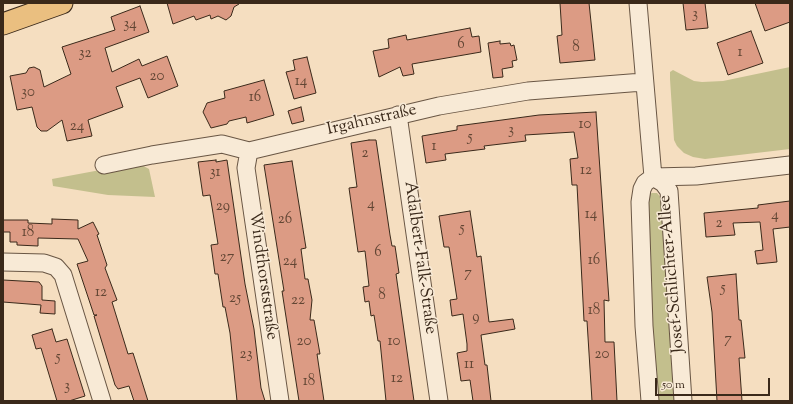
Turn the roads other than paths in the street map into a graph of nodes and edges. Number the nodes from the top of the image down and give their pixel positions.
1 (62, 3) edge
2 (638, 3) edge
3 (3, 24) edge
4 (644, 82) junction
5 (398, 115) junction
6 (249, 151) junction
7 (104, 165) dead end
8 (790, 165) edge
9 (653, 178) junction
10 (3, 262) edge
11 (102, 401) edge
12 (280, 401) edge
13 (439, 401) edge
14 (650, 401) edge
15 (683, 401) edge

1 - 3 main road
2 - 4 street, Josef-Schlichter-Allee
4 - 5 street, Irgahnstraße
4 - 9 street, Josef-Schlichter-Allee
5 - 6 street, Irgahnstraße
5 - 13 street, Adalbert-Falk-Straße
6 - 7 street, Irgahnstraße
6 - 12 street, Windthorststraße
8 - 9 street
9 - 14 street, Josef-Schlichter-Allee
9 - 15 street, Josef-Schlichter-Allee
10 - 11 street

